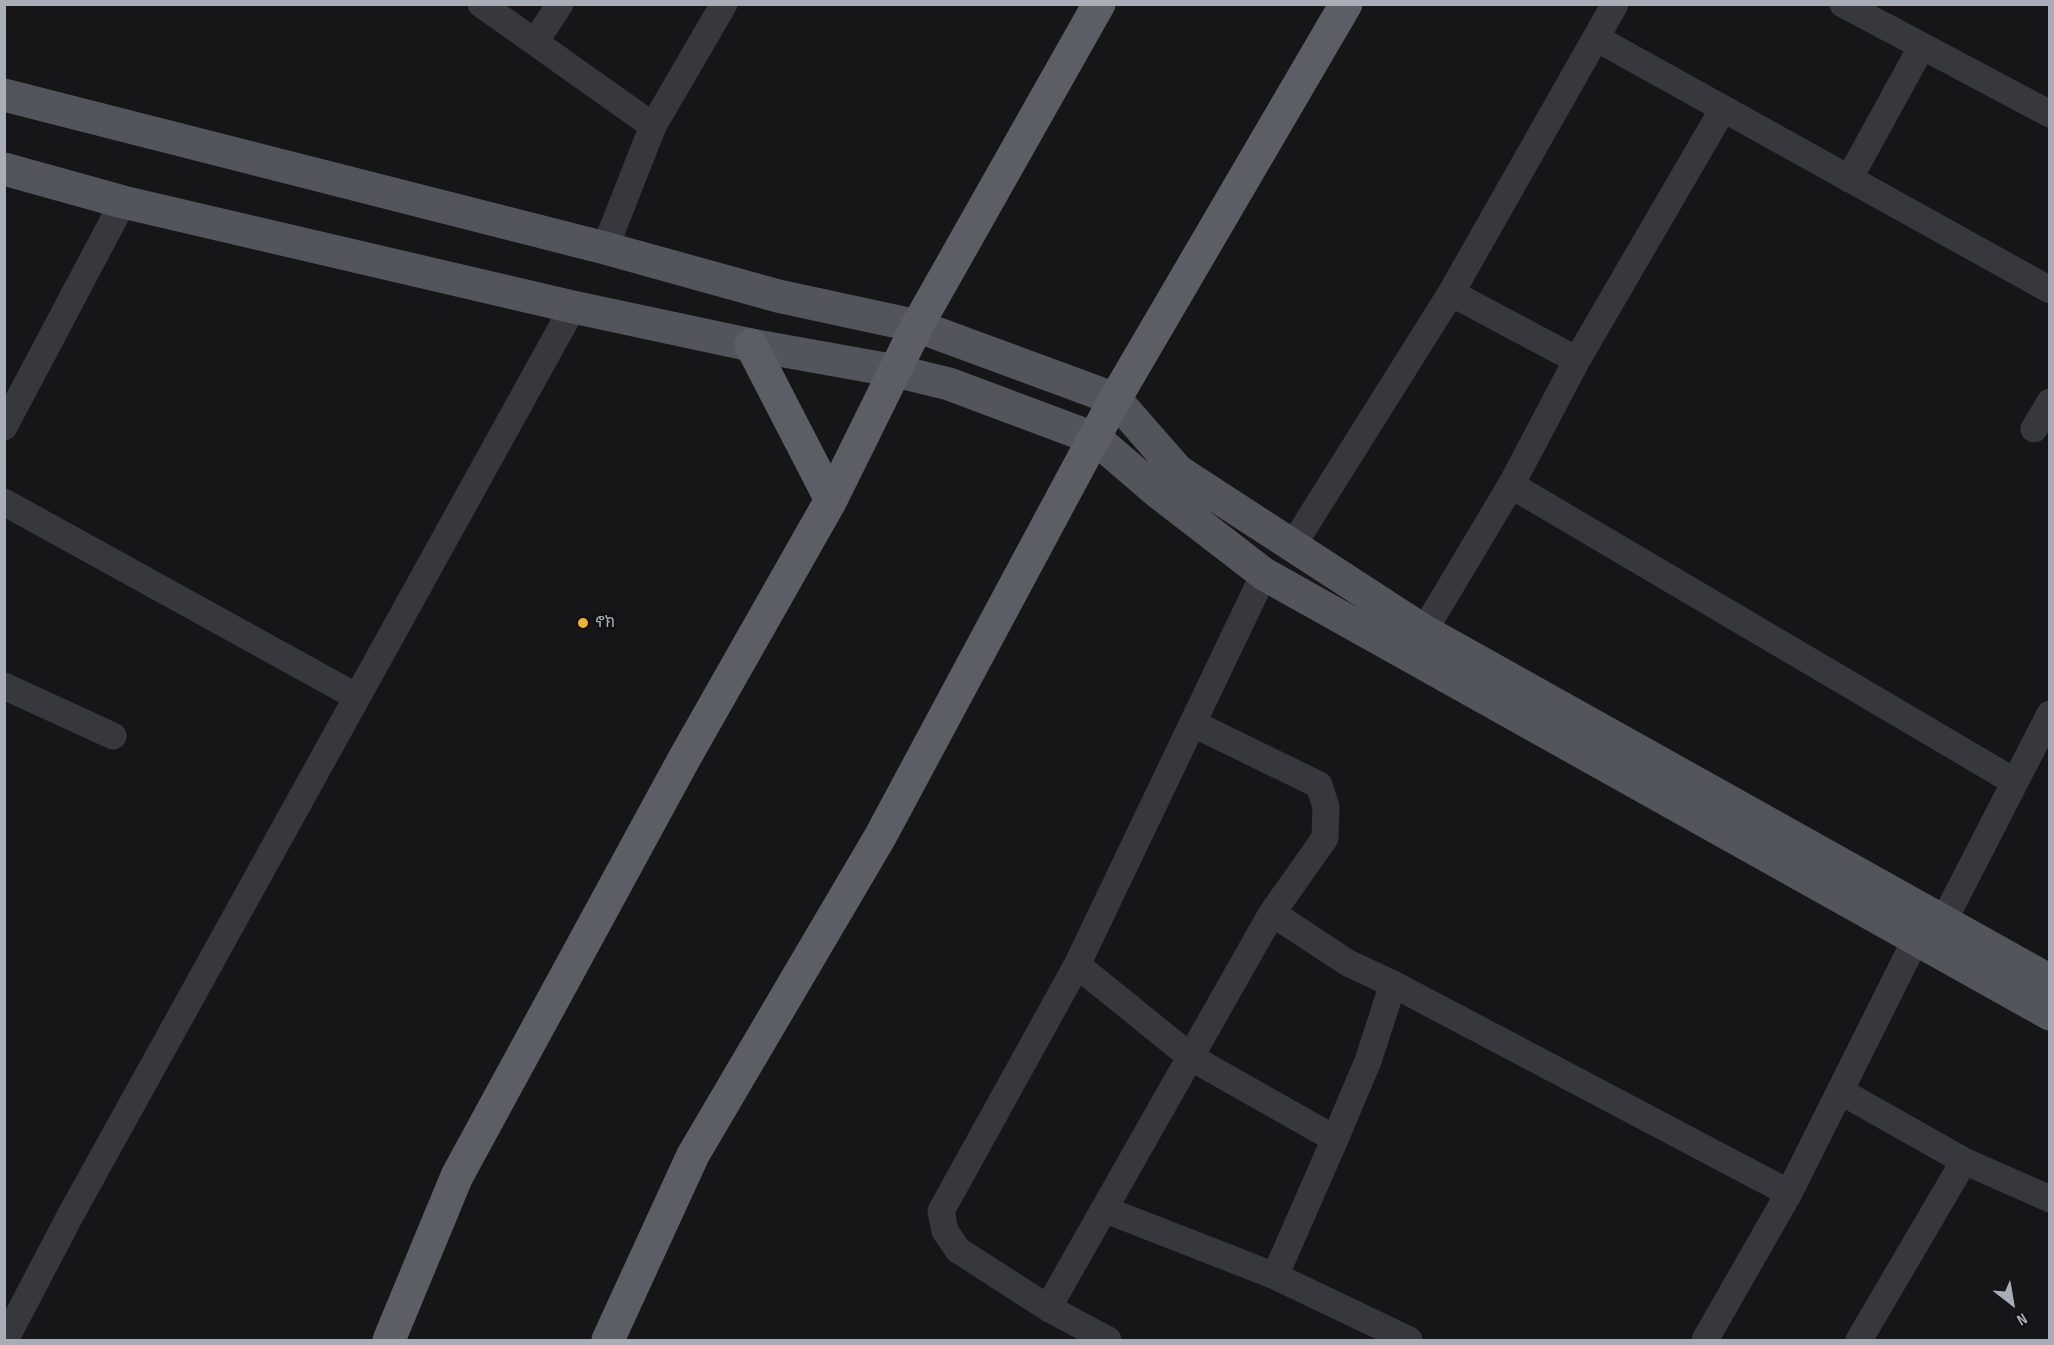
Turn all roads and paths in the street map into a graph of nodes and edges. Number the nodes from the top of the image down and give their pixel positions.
1 (481, 4) edge
2 (560, 4) edge
3 (724, 4) edge
4 (1099, 4) edge
5 (1346, 4) edge
6 (1615, 4) edge
7 (1843, 4) edge
8 (1596, 38) junction
9 (536, 41) junction
10 (1922, 46) junction
11 (4, 95) edge
12 (1723, 108) junction
13 (2049, 113) edge
14 (653, 126) junction
15 (4, 169) edge
16 (1849, 179) junction
17 (123, 201) junction
18 (605, 248) junction
19 (2049, 290) edge
20 (1451, 292) junction
21 (573, 307) junction
22 (916, 326) junction
23 (751, 345) junction
24 (1577, 360) junction
25 (896, 371) junction
26 (1115, 399) junction
27 (2049, 402) edge
28 (4, 427) edge
29 (2034, 429) dead end
30 (1096, 439) junction
31 (1510, 485) junction
32 (831, 500) junction
33 (4, 502) edge
34 (1293, 545) junction
35 (1264, 574) junction
36 (1424, 630) junction
37 (4, 686) edge
38 (357, 697) junction
39 (2049, 714) edge
40 (1194, 724) junction
41 (113, 736) dead end
42 (2015, 782) junction
43 (1272, 912) junction
44 (1929, 930) junction
45 (1077, 965) junction
46 (2049, 981) edge
47 (1393, 984) junction
48 (2049, 1014) edge
49 (1192, 1058) junction
50 (1840, 1091) junction
51 (1335, 1139) junction
52 (1964, 1161) junction
53 (1789, 1193) junction
54 (2049, 1199) edge
55 (1106, 1210) junction
56 (1275, 1276) junction
57 (1048, 1308) junction
58 (5, 1341) edge
59 (389, 1341) edge
60 (608, 1341) edge
61 (1108, 1341) edge
62 (1409, 1341) edge
63 (1705, 1341) edge
64 (1859, 1341) edge

1 - 9 street
2 - 9 street
3 - 14 street
4 - 22 highway
5 - 26 highway
6 - 8 street
7 - 10 street
8 - 12 street
8 - 20 street
9 - 14 street
10 - 13 street
10 - 16 street
11 - 18 main road
12 - 16 street
12 - 24 street
14 - 18 street
15 - 17 main road
16 - 19 street
17 - 21 main road
17 - 28 street
18 - 22 main road
20 - 24 street
20 - 34 street
21 - 23 main road
21 - 38 street
22 - 25 highway
22 - 26 main road
23 - 25 main road
23 - 32 highway
24 - 31 street
25 - 30 main road
25 - 32 highway
26 - 30 highway
26 - 34 main road
27 - 29 street
30 - 35 main road
30 - 60 highway
31 - 36 street
31 - 42 street
32 - 59 highway
33 - 38 street
34 - 36 main road
35 - 40 street
35 - 44 main road
36 - 44 main road
37 - 41 street
38 - 58 street
39 - 42 street
40 - 43 street
40 - 45 street
42 - 44 street
43 - 47 street
43 - 49 street
44 - 46 main road
44 - 48 main road
44 - 50 street
45 - 49 street
45 - 57 street
47 - 51 street
47 - 53 street
49 - 51 street
49 - 55 street
50 - 52 street
50 - 53 street
51 - 56 street
52 - 54 street
52 - 64 street
53 - 63 street
55 - 56 street
55 - 57 street
56 - 62 street
57 - 61 street

